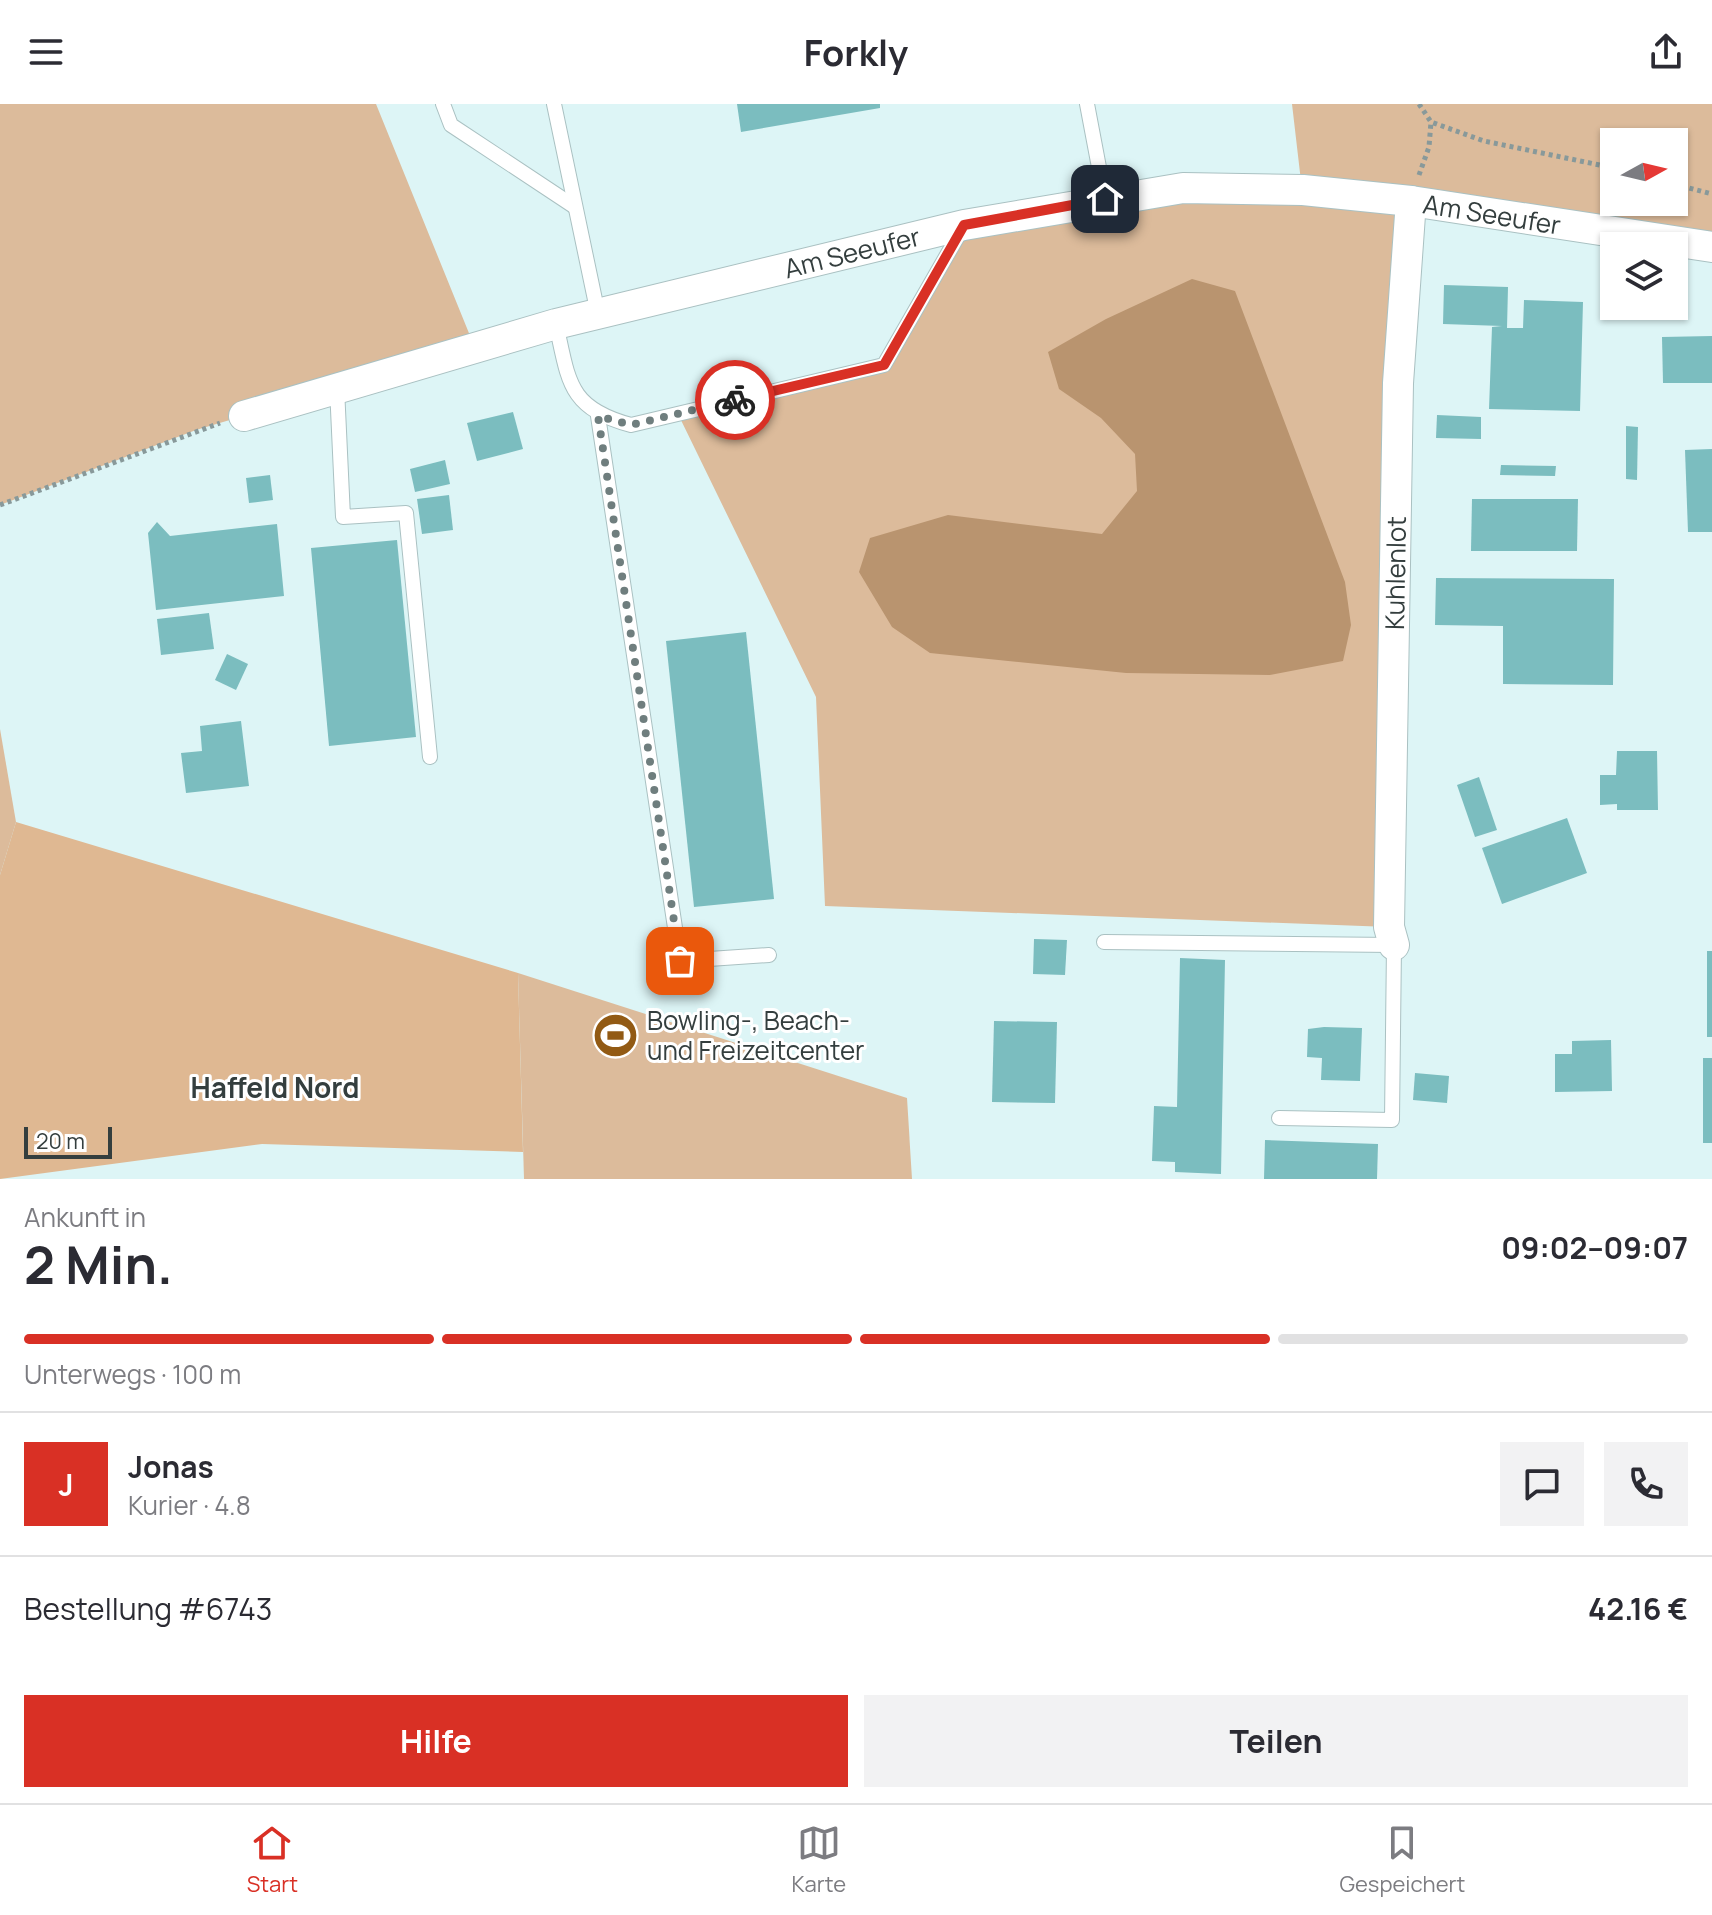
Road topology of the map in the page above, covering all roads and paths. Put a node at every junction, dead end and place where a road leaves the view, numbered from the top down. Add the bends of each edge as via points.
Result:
1 (443, 104) edge
2 (554, 104) edge
3 (1087, 104) edge
4 (1419, 104) edge
5 (1431, 122) junction
6 (1600, 165) edge
7 (1688, 188) edge
8 (1712, 194) edge
9 (1105, 199) junction
10 (1411, 201) junction
11 (575, 207) junction
12 (964, 225) junction
13 (1712, 247) edge
14 (598, 314) junction
15 (556, 324) junction
16 (337, 388) junction
17 (244, 416) joint
18 (598, 416) junction
19 (0, 505) edge
20 (430, 757) dead end
21 (1104, 942) dead end
22 (1394, 945) junction
23 (769, 955) dead end
24 (1279, 1118) dead end

1 - 11 lane via 451,125
2 - 11 lane
3 - 9 lane
4 - 5 path
5 - 6 path via 1484,141
5 - 10 path via 1429,147
7 - 8 path
9 - 10 street, Am Seeufer via 1183,188 1303,190
9 - 12 street, Am Seeufer
10 - 13 street, Am Seeufer
10 - 22 street, Kuhlenlot via 1398,399 1389,927
11 - 14 lane
12 - 14 street, Am Seeufer
12 - 18 lane via 884,365 631,425
14 - 15 street, Am Seeufer
15 - 16 street, Am Seeufer
15 - 18 lane via 569,384
16 - 17 street, Am Seeufer
16 - 20 lane via 343,517 406,513
17 - 19 path
18 - 23 lane via 680,961
21 - 22 lane
22 - 24 lane via 1392,1120

